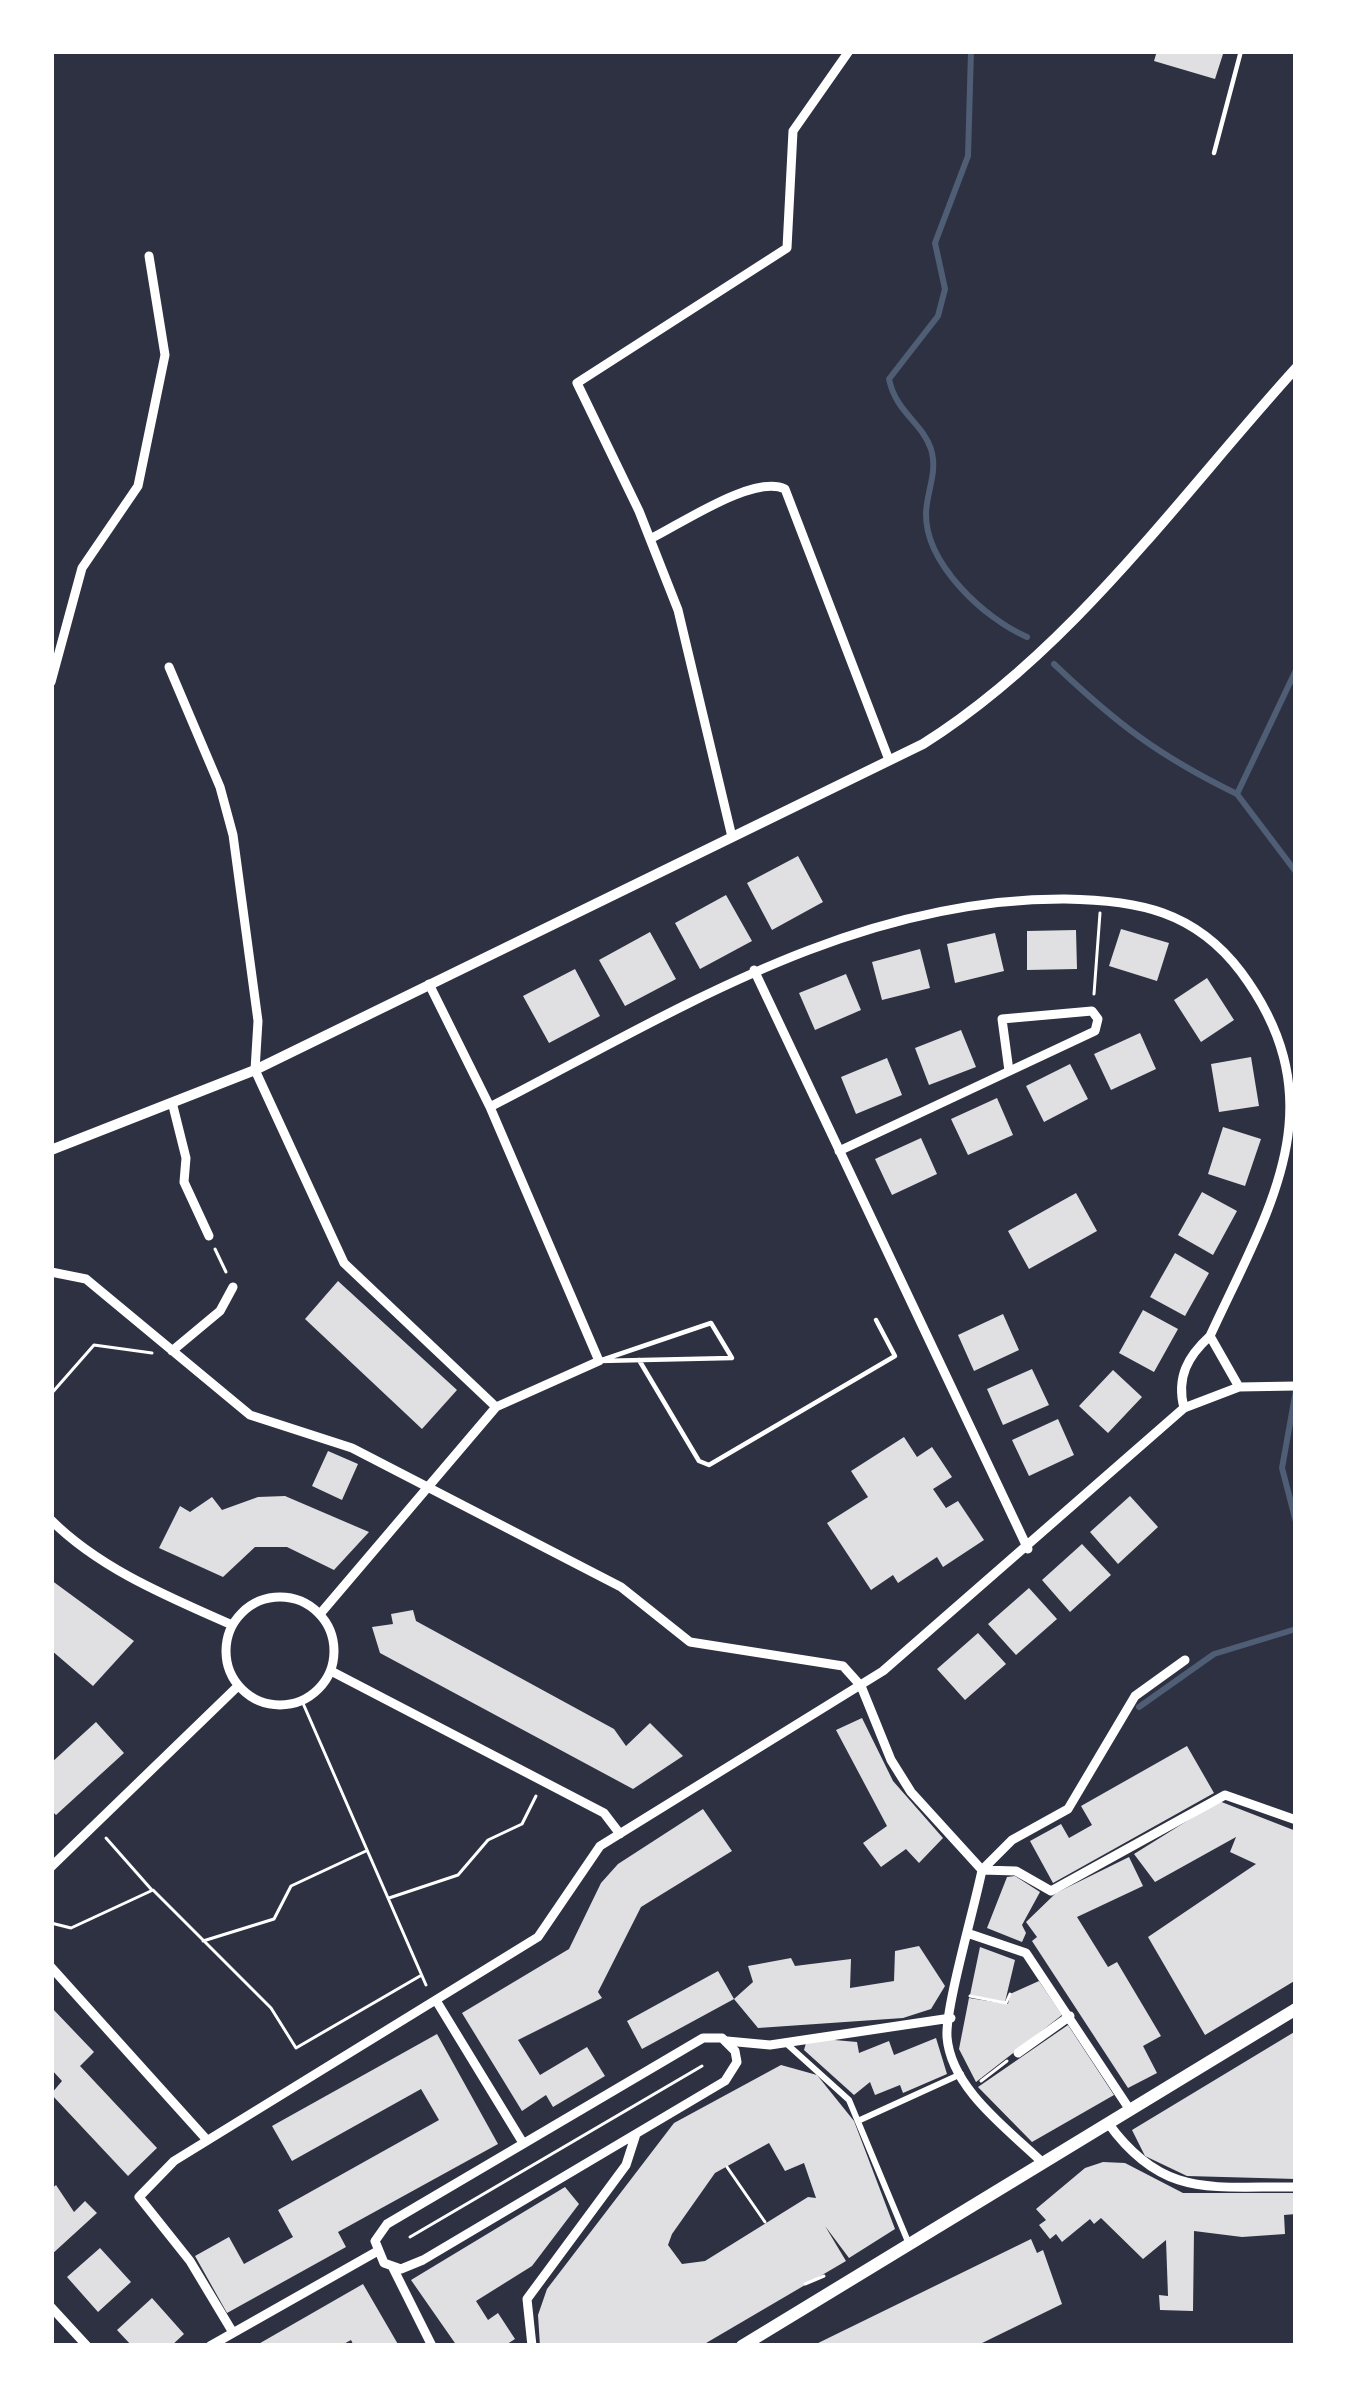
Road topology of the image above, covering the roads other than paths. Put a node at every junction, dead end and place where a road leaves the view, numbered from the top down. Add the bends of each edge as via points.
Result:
1 (849, 51) edge
2 (1241, 51) edge
3 (1214, 153) dead end
4 (149, 256) dead end
5 (1296, 368) edge
6 (650, 539) junction
7 (169, 668) dead end
8 (51, 682) edge
9 (889, 760) junction
10 (732, 837) junction
11 (754, 970) junction
12 (429, 984) junction
13 (255, 1070) junction
14 (1010, 1071) junction
15 (173, 1106) junction
16 (490, 1107) junction
17 (51, 1150) edge
18 (839, 1150) junction
19 (209, 1236) road end
20 (51, 1272) edge
21 (233, 1287) road end
22 (876, 1320) dead end
23 (1210, 1336) junction
24 (168, 1347) junction
25 (639, 1360) junction
26 (599, 1361) junction
27 (1296, 1386) edge
28 (1239, 1387) junction
29 (496, 1407) junction
30 (1184, 1408) junction
31 (424, 1486) junction
32 (51, 1520) edge
33 (1028, 1550) junction
34 (320, 1614) junction
35 (232, 1625) junction
36 (1185, 1660) dead end
37 (331, 1671) junction
38 (238, 1686) junction
39 (861, 1686) junction
40 (1296, 1803) edge
41 (1293, 1819) edge
42 (620, 1834) junction
43 (51, 1867) edge
44 (982, 1870) junction
45 (970, 1934) junction
46 (51, 1967) edge
47 (437, 2002) junction
48 (1296, 2009) edge
49 (1070, 2016) junction
50 (951, 2018) junction
51 (727, 2041) junction
52 (785, 2043) junction
53 (1018, 2053) road end
54 (961, 2074) junction
55 (1130, 2110) junction
56 (860, 2120) junction
57 (1108, 2123) junction
58 (636, 2133) junction
59 (207, 2140) junction
60 (523, 2143) junction
61 (1042, 2163) junction
62 (1296, 2187) edge
63 (909, 2244) junction
64 (376, 2252) junction
65 (393, 2268) junction
66 (51, 2307) edge
67 (232, 2330) junction
68 (87, 2346) edge
69 (210, 2346) edge
70 (432, 2346) edge
71 (532, 2346) edge
72 (742, 2346) edge

1 - 6 street via 793,130 787,248 577,383
2 - 3 lane
4 - 8 street via 165,355 138,486 82,568
5 - 9 street via 988,703
6 - 9 street via 748,489 785,489
6 - 10 street via 678,610
7 - 13 street via 233,835 258,1021
9 - 10 street
10 - 12 street
11 - 16 street
11 - 18 street
11 - 23 street via 887,920 1018,899 1101,900 1185,918 1211,938 1259,996 1283,1054 1292,1118 1283,1180
12 - 13 street
12 - 16 street
13 - 15 street
13 - 29 street via 344,1263
14 - 14 street via 1002,1019 1093,1011 1095,1030
14 - 18 street
15 - 17 street
15 - 19 street via 184,1182
16 - 26 street
18 - 33 street
20 - 24 street via 86,1280
21 - 24 street via 220,1311
22 - 25 lane via 895,1356 709,1465 699,1461
23 - 28 street
23 - 30 street via 1192,1352 1178,1387
24 - 31 street via 250,1415 352,1448
25 - 26 lane
25 - 26 lane via 733,1358 711,1323
26 - 29 street
27 - 28 street
28 - 30 street
29 - 31 street
30 - 33 street
31 - 34 street
31 - 39 street via 621,1587 691,1642 843,1666
32 - 35 street via 74,1544
33 - 39 street
34 - 35 street via 273,1597
34 - 37 street via 334,1640
35 - 38 street via 226,1657
36 - 44 street via 1136,1696 1068,1809 1012,1840
37 - 38 street via 302,1700 268,1704
37 - 42 street via 604,1813
38 - 43 street
39 - 42 street
39 - 44 street via 911,1792
40 - 41 street
41 - 44 street via 1225,1795 1051,1892 1016,1871
42 - 47 street via 600,1846 538,1937
44 - 45 street
45 - 49 street via 1026,1953
45 - 50 street
46 - 59 street
47 - 59 street
47 - 60 street
48 - 55 main road
49 - 53 street
49 - 55 street
50 - 52 street
50 - 54 street via 947,2037
51 - 52 street
51 - 58 street via 737,2062 716,2086
51 - 60 street via 703,2038
52 - 56 street via 849,2100
54 - 56 street
54 - 61 street
55 - 57 main road
56 - 63 street
57 - 61 main road
57 - 62 street via 1131,2155 1179,2185
58 - 65 street via 423,2260
58 - 71 street via 626,2165 527,2299
59 - 67 street via 139,2197
60 - 64 street via 387,2224
61 - 63 main road
63 - 72 main road
64 - 65 street
64 - 67 street
65 - 70 street
66 - 68 street
67 - 69 street

